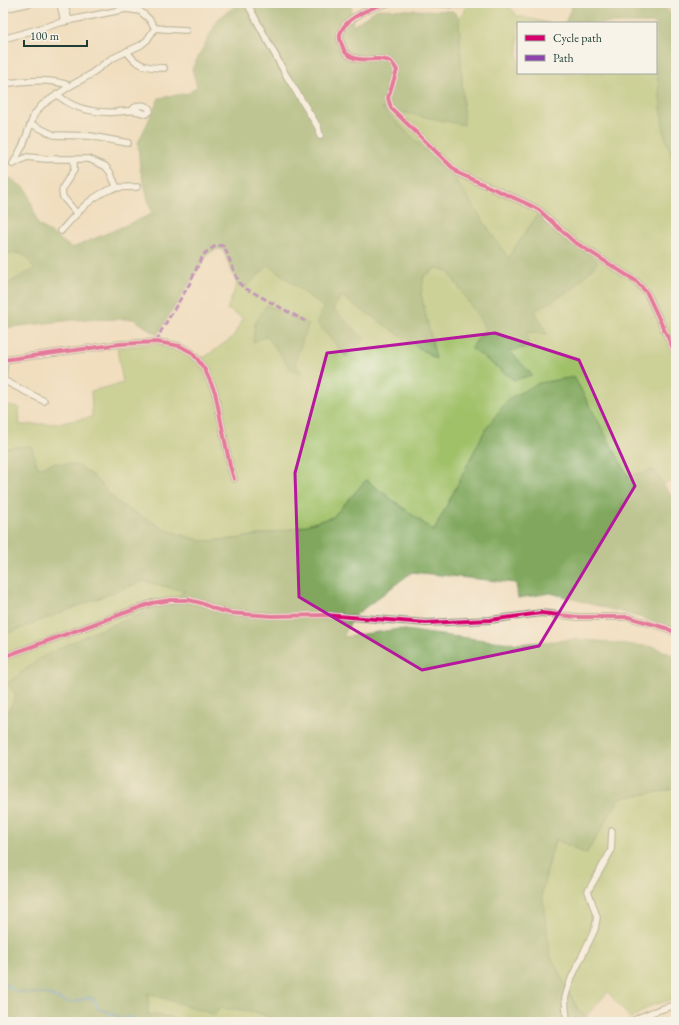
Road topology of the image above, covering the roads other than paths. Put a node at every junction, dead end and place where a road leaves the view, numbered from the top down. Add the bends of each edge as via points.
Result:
1 (31, 3) edge
2 (60, 3) edge
3 (64, 3) edge
4 (247, 3) edge
5 (389, 3) edge
6 (427, 3) edge
7 (466, 3) edge
8 (670, 3) edge
9 (3, 9) edge
10 (676, 10) edge
11 (66, 21) junction
12 (154, 28) junction
13 (186, 30) dead end
14 (3, 39) edge
15 (127, 51) junction
16 (164, 68) dead end
17 (3, 84) edge
18 (70, 86) junction
19 (57, 94) junction
20 (132, 110) dead end
21 (31, 124) junction
22 (320, 136) dead end
23 (128, 143) dead end
24 (74, 159) junction
25 (137, 187) dead end
26 (117, 188) junction
27 (77, 214) junction
28 (61, 231) dead end
29 (676, 356) edge
30 (4, 360) edge
31 (44, 401) dead end
32 (234, 478) dead end
33 (676, 633) edge
34 (3, 657) edge
35 (612, 831) dead end
36 (676, 1005) edge
37 (567, 1022) edge
38 (631, 1022) edge

1 - 9 street
2 - 11 street
3 - 11 street
4 - 22 street via 318,127
5 - 29 street via 378,5 352,18 343,27 340,42 346,53 357,60 384,60 391,63 397,70 388,98 391,108 458,173 530,204 573,241 636,281 647,293
6 - 7 street
8 - 10 street
11 - 12 street via 126,9 140,11
11 - 14 street
12 - 13 street
12 - 15 street via 147,40
15 - 16 street via 136,62 145,67
15 - 18 street
17 - 18 street via 52,81
18 - 19 street
19 - 20 street via 85,109 105,112
19 - 21 street via 38,110
21 - 23 street via 54,135 90,136
21 - 24 street via 13,164 27,157
24 - 26 street via 89,159 105,166
24 - 27 street via 74,170 62,192
25 - 26 street
26 - 27 street via 91,200
27 - 28 street
30 - 31 street via 3,380
30 - 32 street via 128,344 157,342 180,346 191,352 198,360 215,392
33 - 34 street via 628,617 578,617 541,613 490,620 426,623 325,615 272,616 230,613 189,600 171,600 152,603
35 - 37 street via 611,851 588,891 597,917 595,929 571,979 565,998
36 - 38 street via 659,1009

